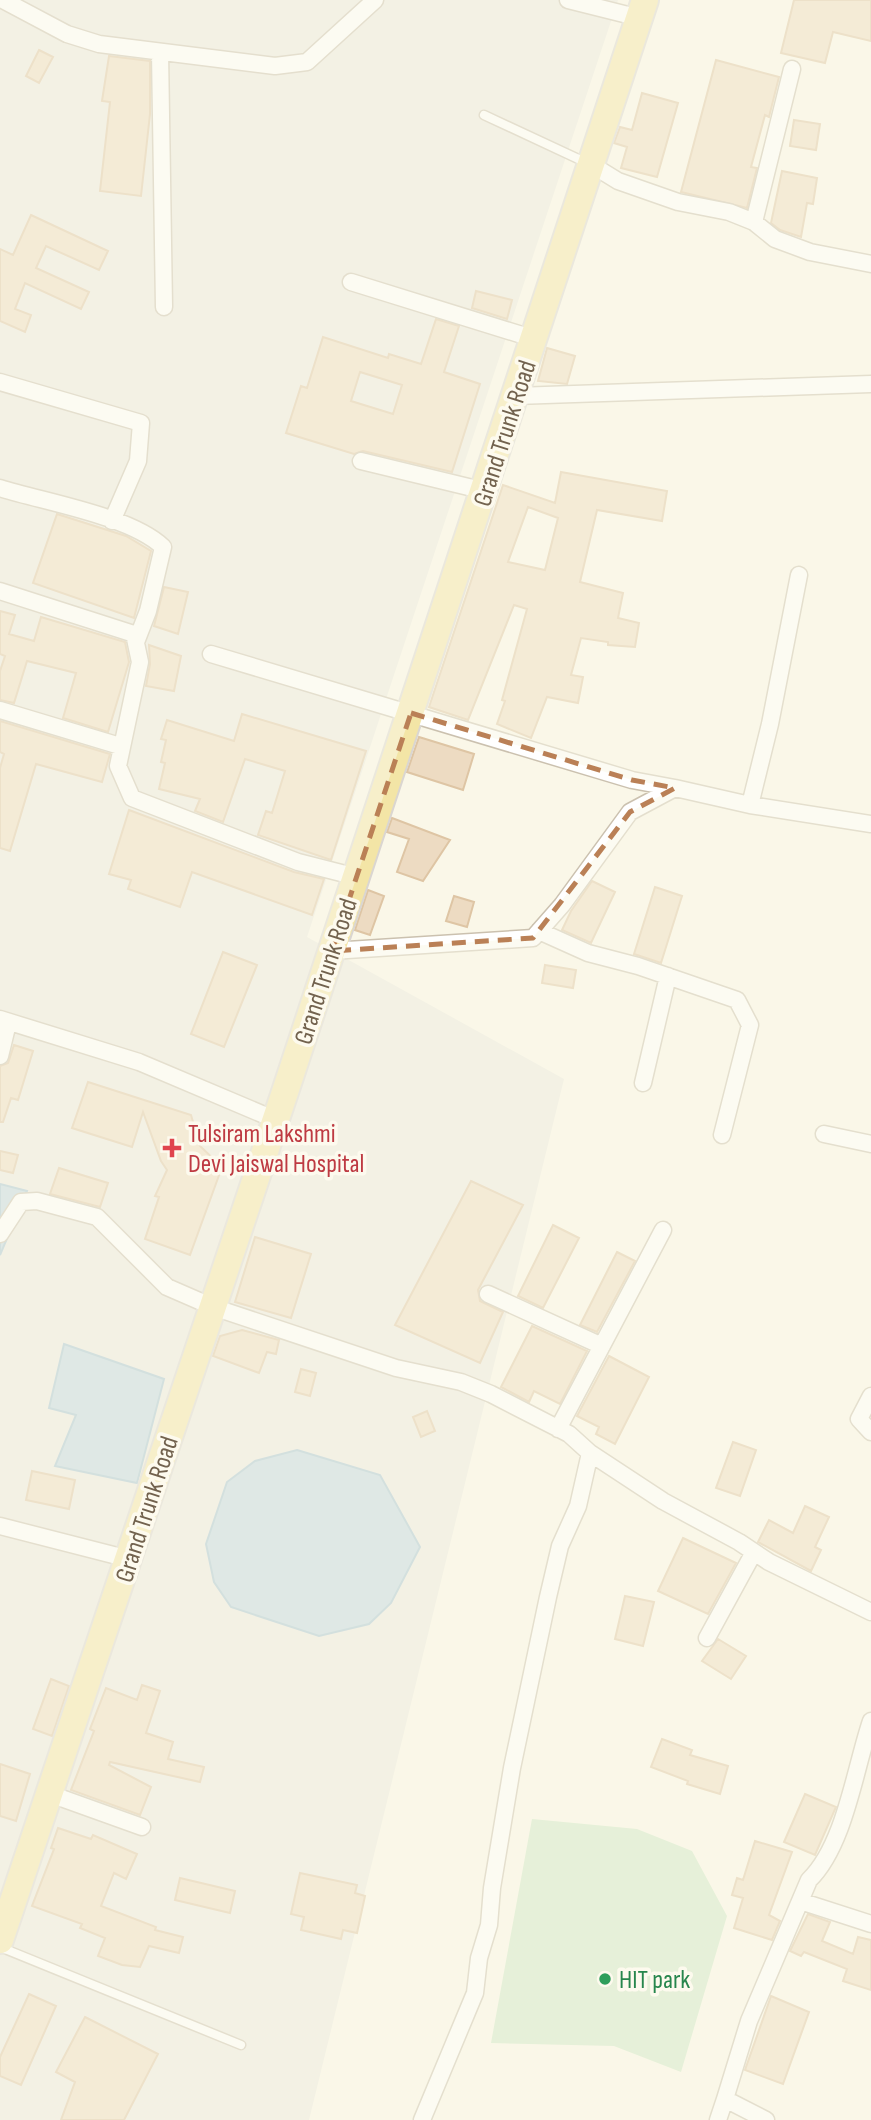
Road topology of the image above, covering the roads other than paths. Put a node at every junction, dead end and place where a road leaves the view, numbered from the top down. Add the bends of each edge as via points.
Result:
1 (3, 0) edge
2 (374, 0) edge
3 (568, 0) edge
4 (643, 9) edge
5 (160, 52) junction
6 (792, 69) dead end
7 (484, 116) dead end
8 (592, 165) junction
9 (754, 222) junction
10 (871, 264) edge
11 (351, 282) dead end
12 (164, 307) dead end
13 (535, 339) junction
14 (0, 382) edge
15 (871, 384) edge
16 (516, 396) junction
17 (361, 461) dead end
18 (0, 488) edge
19 (485, 491) junction
20 (111, 521) junction
21 (799, 575) dead end
22 (0, 591) edge
23 (136, 642) junction
24 (211, 654) dead end
25 (0, 710) edge
26 (411, 713) junction
27 (120, 746) junction
28 (675, 788) junction
29 (750, 805) junction
30 (871, 824) edge
31 (356, 877) junction
32 (540, 930) junction
33 (332, 951) junction
34 (668, 976) junction
35 (4, 1021) edge
36 (0, 1056) edge
37 (643, 1083) dead end
38 (276, 1120) junction
39 (824, 1134) dead end
40 (722, 1135) dead end
41 (871, 1144) edge
42 (663, 1230) dead end
43 (0, 1234) edge
44 (488, 1294) dead end
45 (214, 1307) junction
46 (602, 1346) junction
47 (871, 1396) edge
48 (558, 1429) junction
49 (871, 1432) edge
50 (590, 1453) junction
51 (0, 1525) edge
52 (754, 1552) junction
53 (129, 1559) junction
54 (871, 1612) edge
55 (707, 1638) dead end
56 (871, 1721) edge
57 (50, 1794) junction
58 (142, 1828) dead end
59 (800, 1901) junction
60 (871, 1924) edge
61 (0, 1940) edge
62 (0, 1947) edge
63 (241, 2045) dead end
64 (725, 2099) junction
65 (422, 2120) edge
66 (718, 2120) edge
67 (766, 2120) edge

1 - 5 street via 67,34 99,44
2 - 5 street via 307,62 275,66
3 - 4 street
4 - 8 main road, Grand Trunk Road
5 - 12 street
6 - 9 street
7 - 8 lane
8 - 9 street via 618,181
8 - 13 main road, Grand Trunk Road
9 - 10 street via 775,239 810,252
11 - 13 street
13 - 16 main road, Grand Trunk Road
14 - 20 street via 141,423 138,461
15 - 16 street
16 - 19 main road, Grand Trunk Road
17 - 19 street
18 - 20 street
19 - 26 main road, Grand Trunk Road
20 - 23 street via 152,537 163,547
21 - 29 street
22 - 23 street via 134,634
23 - 27 street via 140,662
24 - 26 street
25 - 27 street
26 - 28 street via 632,780
26 - 31 main road, Grand Trunk Road
27 - 31 street via 118,766 132,798 298,862
28 - 29 street
28 - 32 street via 630,812
29 - 30 street
31 - 33 main road, Grand Trunk Road
32 - 33 street via 533,937
32 - 34 street via 588,953
33 - 38 main road, Grand Trunk Road
34 - 37 street
34 - 40 street via 737,1000 750,1025
35 - 36 street
35 - 38 street via 139,1062
38 - 45 main road, Grand Trunk Road
39 - 41 street
42 - 46 street
43 - 45 street via 20,1202 37,1201 97,1217 167,1287
44 - 46 street
45 - 48 street via 396,1368 461,1382
45 - 53 main road, Grand Trunk Road
46 - 48 street
47 - 49 street via 859,1419
48 - 50 street
50 - 52 street
50 - 65 street via 548,1597 512,1768 475,1993
51 - 53 street
52 - 54 street
52 - 55 street
53 - 57 main road, Grand Trunk Road
56 - 59 street via 835,1836
57 - 58 street
57 - 61 main road, Grand Trunk Road
59 - 60 street
59 - 64 street via 749,2021
62 - 63 lane
64 - 66 street
64 - 67 street

